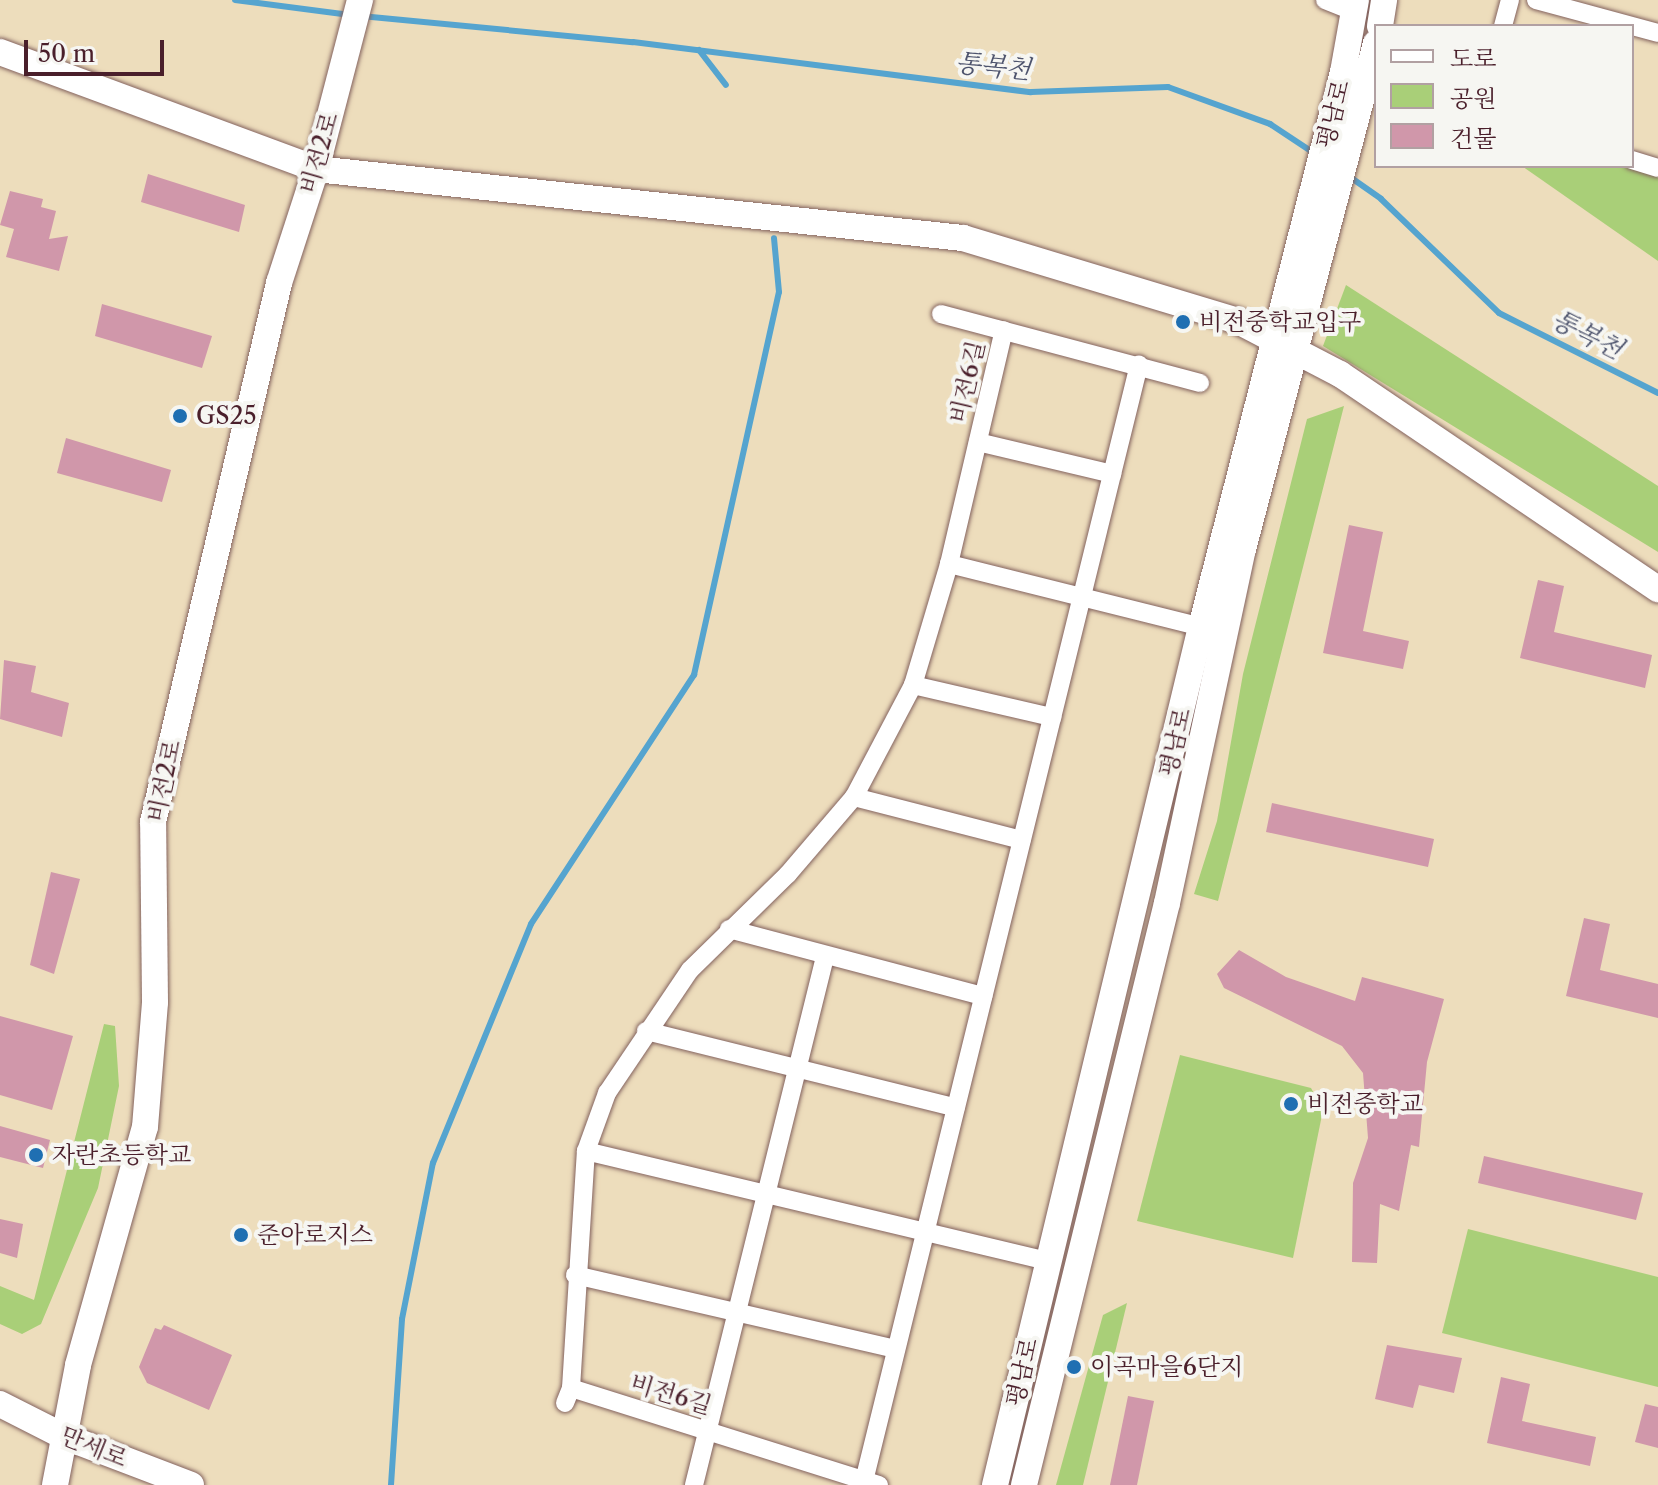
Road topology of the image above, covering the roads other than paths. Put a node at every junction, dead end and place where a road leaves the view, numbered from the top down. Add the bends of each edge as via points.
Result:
1 (360, 0) edge
2 (1325, 0) edge
3 (1384, 0) edge
4 (1510, 0) edge
5 (1536, 0) edge
6 (1355, 6) edge
7 (1380, 24) edge
8 (1504, 24) edge
9 (1625, 24) edge
10 (1634, 27) edge
11 (1658, 33) edge
12 (0, 52) edge
13 (1374, 52) edge
14 (1634, 161) edge
15 (1658, 168) edge
16 (316, 169) junction
17 (941, 314) dead end
18 (1004, 330) junction
19 (1286, 346) junction
20 (1139, 365) junction
21 (1200, 383) dead end
22 (978, 442) junction
23 (1112, 474) junction
24 (949, 564) junction
25 (1658, 589) edge
26 (1082, 594) junction
27 (1213, 630) junction
28 (913, 685) junction
29 (1052, 717) junction
30 (854, 797) junction
31 (1022, 840) junction
32 (729, 929) junction
33 (825, 957) junction
34 (983, 996) junction
35 (646, 1031) junction
36 (797, 1068) junction
37 (956, 1108) junction
38 (586, 1151) junction
39 (766, 1195) junction
40 (925, 1234) junction
41 (1048, 1261) junction
42 (575, 1275) junction
43 (737, 1312) junction
44 (896, 1349) junction
45 (0, 1404) edge
46 (708, 1431) junction
47 (63, 1436) junction
48 (869, 1483) edge
49 (55, 1485) edge
50 (191, 1485) edge
51 (694, 1485) edge
52 (995, 1485) edge
53 (1024, 1485) edge

1 - 16 street, 비전2로
2 - 6 street
3 - 7 street
4 - 8 street
5 - 9 street
6 - 19 street, 평남로 via 1302,235
10 - 11 street
12 - 16 street
13 - 19 street, 평남로 via 1309,305
14 - 15 street
16 - 19 street via 963,238 1238,321
16 - 47 street, 비전2로 via 279,283 153,822 155,1002 145,1127
17 - 18 street
18 - 20 street, 비전6길
18 - 22 street, 비전6길
19 - 25 street via 1340,374
19 - 27 street, 평남로
20 - 21 street
20 - 23 street, 비전6길
22 - 23 street
22 - 24 street, 비전6길
23 - 26 street, 비전6길
24 - 26 street
24 - 28 street, 비전6길
26 - 27 street
26 - 29 street, 비전6길
27 - 41 street, 평남로
27 - 53 street via 1167,903
28 - 29 street
28 - 30 street, 비전6길
29 - 31 street, 비전6길
30 - 31 street
30 - 32 street, 비전6길 via 788,874
31 - 34 street, 비전6길
32 - 33 street
32 - 35 street, 비전6길
33 - 34 street
33 - 36 street
34 - 37 street, 비전6길
35 - 36 street
35 - 38 street, 비전6길 via 607,1093
36 - 37 street
36 - 39 street
37 - 40 street, 비전6길
38 - 39 street
38 - 42 street, 비전6길
39 - 40 street
39 - 43 street
40 - 41 street
40 - 44 street, 비전6길
41 - 52 street, 평남로
42 - 43 street
42 - 46 street, 비전6길 via 568,1396
43 - 44 street
43 - 46 street
44 - 48 street, 비전6길
45 - 47 street, 만세로
46 - 48 street, 비전6길
46 - 51 street
47 - 49 street, 비전2로
47 - 50 street, 만세로

